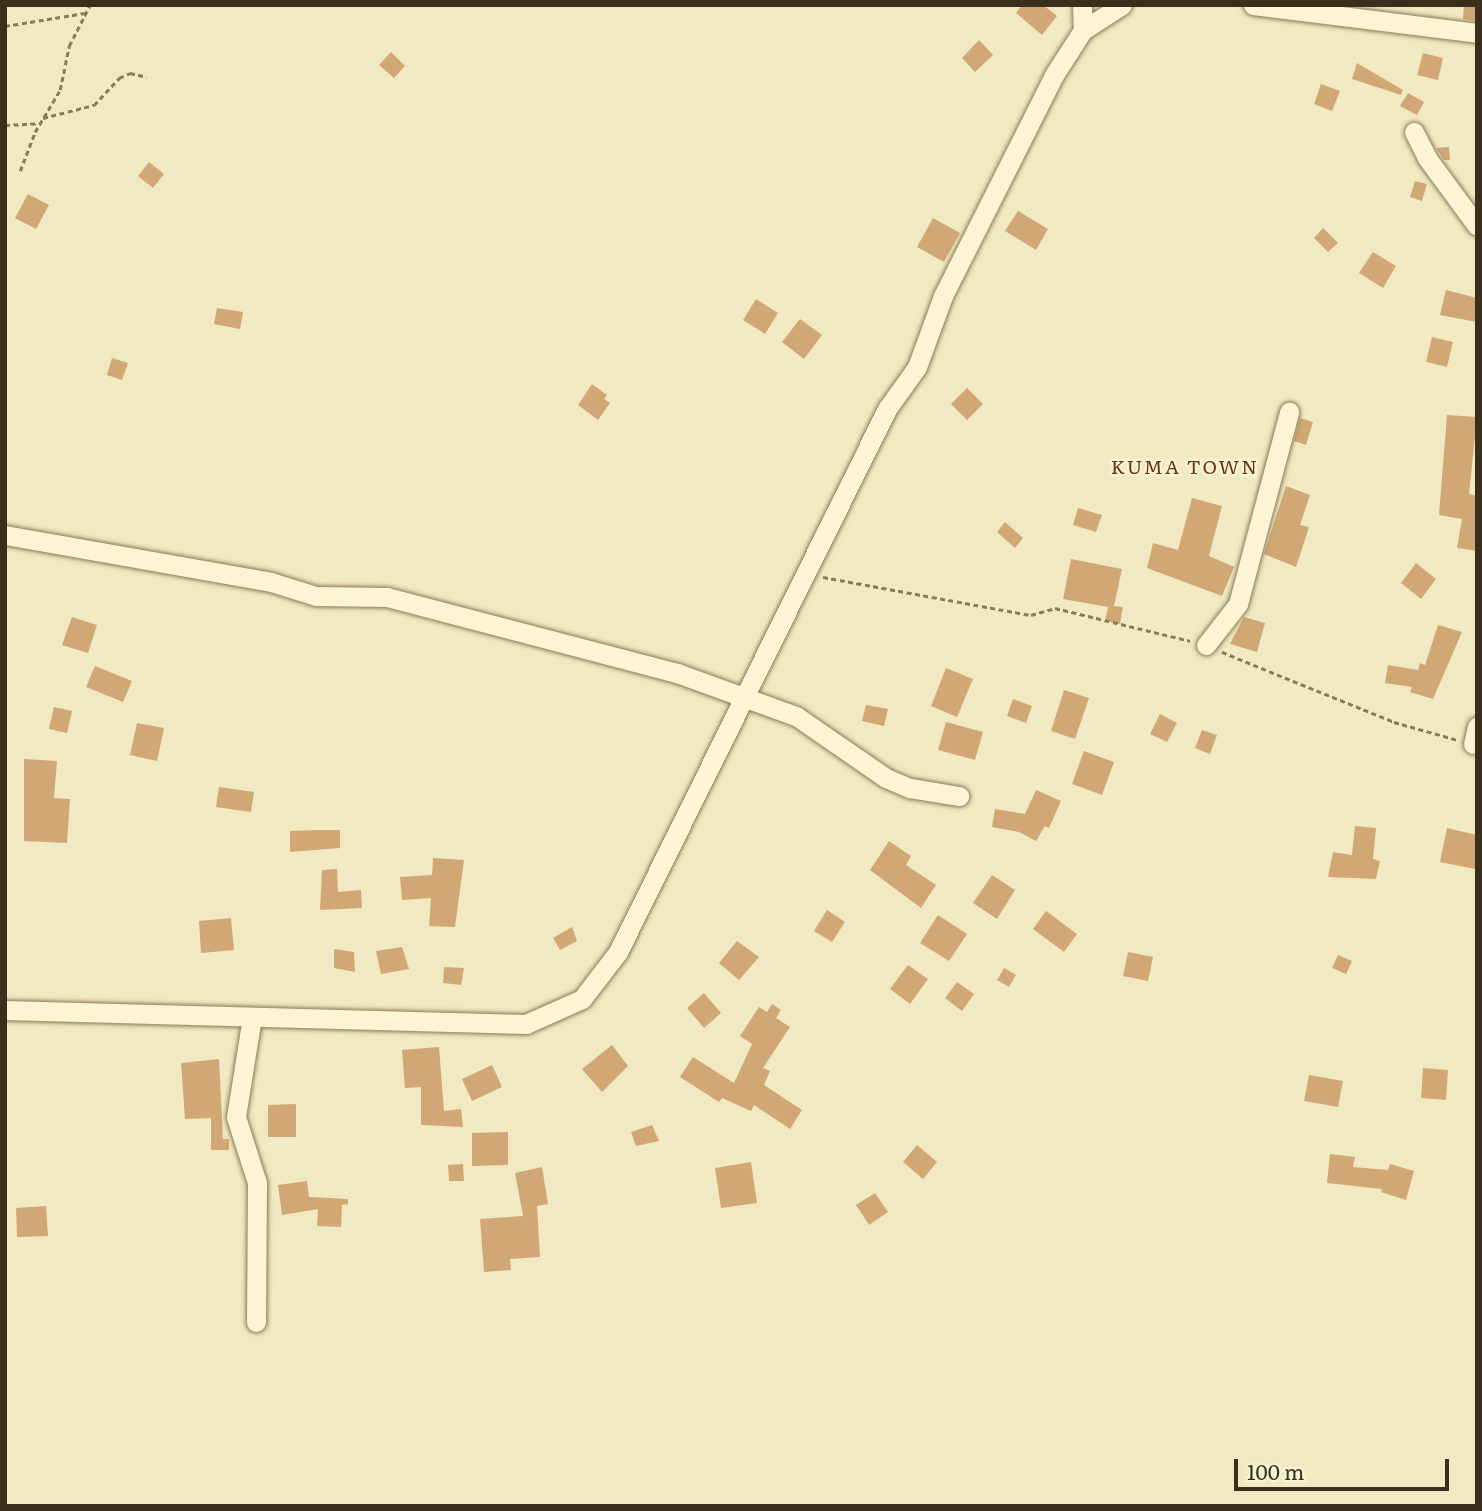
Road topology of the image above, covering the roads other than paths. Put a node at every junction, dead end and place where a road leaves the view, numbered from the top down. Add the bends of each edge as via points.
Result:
1 (1082, 5) edge
2 (1122, 5) edge
3 (1252, 5) edge
4 (1083, 30) junction
5 (1477, 33) edge
6 (1414, 132) dead end
7 (1477, 226) edge
8 (1289, 412) dead end
9 (5, 535) edge
10 (1206, 645) road end
11 (744, 698) junction
12 (959, 796) dead end
13 (5, 1010) edge
14 (252, 1017) junction
15 (256, 1322) dead end

1 - 4 street
2 - 4 street
3 - 5 street
4 - 11 street via 1054,75 943,296 917,367 887,409
6 - 7 street via 1427,158
8 - 10 street via 1238,604
9 - 11 street via 257,579 316,596 387,597 677,673
11 - 12 street via 796,716 886,778 910,788
11 - 14 street via 618,952 582,999 526,1024
13 - 14 street
14 - 15 street via 236,1116 257,1183

